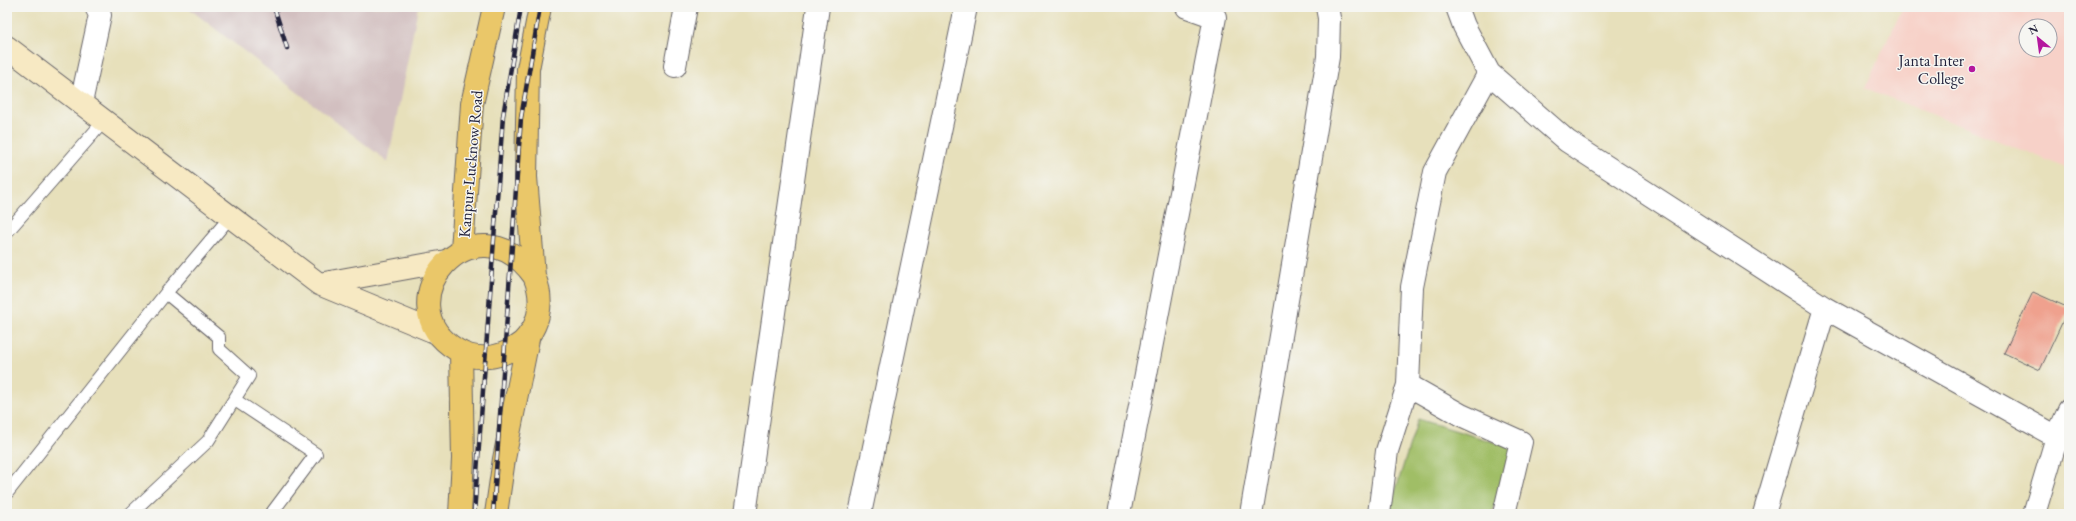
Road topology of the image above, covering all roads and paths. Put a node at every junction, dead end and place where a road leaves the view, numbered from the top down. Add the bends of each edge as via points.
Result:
1 (96, 7) edge
2 (494, 7) edge
3 (540, 7) edge
4 (686, 7) edge
5 (818, 7) edge
6 (966, 7) edge
7 (1187, 7) edge
8 (1327, 7) edge
9 (1457, 7) edge
10 (9, 52) edge
11 (675, 66) dead end
12 (1489, 73) junction
13 (81, 103) junction
14 (104, 121) junction
15 (231, 216) junction
16 (7, 232) edge
17 (454, 256) junction
18 (534, 276) junction
19 (319, 284) junction
20 (166, 293) junction
21 (1825, 308) junction
22 (438, 333) junction
23 (529, 334) junction
24 (461, 352) junction
25 (1408, 385) junction
26 (234, 400) junction
27 (2069, 410) edge
28 (2063, 439) edge
29 (7, 493) edge
30 (130, 514) edge
31 (271, 514) edge
32 (460, 514) edge
33 (496, 514) edge
34 (745, 514) edge
35 (860, 514) edge
36 (1119, 514) edge
37 (1251, 514) edge
38 (1379, 514) edge
39 (1504, 514) edge
40 (1764, 514) edge
41 (2034, 514) edge

1 - 13 street via 100,15
2 - 17 main road, Kanpur-Lucknow Road via 472,104
3 - 18 main road via 528,76 526,177
4 - 11 street
5 - 34 street
6 - 35 street
7 - 36 street via 1214,17
8 - 37 street via 1328,57
9 - 12 street
10 - 13 main road
12 - 21 street via 1567,141
12 - 25 street via 1435,172 1412,286
13 - 14 main road
14 - 15 main road
14 - 16 lane
15 - 19 main road
15 - 20 lane
17 - 18 main road via 479,246 511,252 524,262
17 - 19 main road
17 - 22 main road via 434,277 428,296 430,315
18 - 23 main road via 540,299 536,324
19 - 22 main road
20 - 26 lane via 219,337 219,349 249,376
20 - 29 lane
21 - 28 street
21 - 40 street
22 - 24 main road via 448,345
23 - 24 main road via 519,346 491,357 476,357
23 - 33 main road via 504,459
24 - 32 main road via 463,459
25 - 38 street via 1387,451
25 - 39 street via 1461,415 1521,442
26 - 30 lane via 208,441
26 - 31 lane via 316,454
27 - 28 street
28 - 41 street

